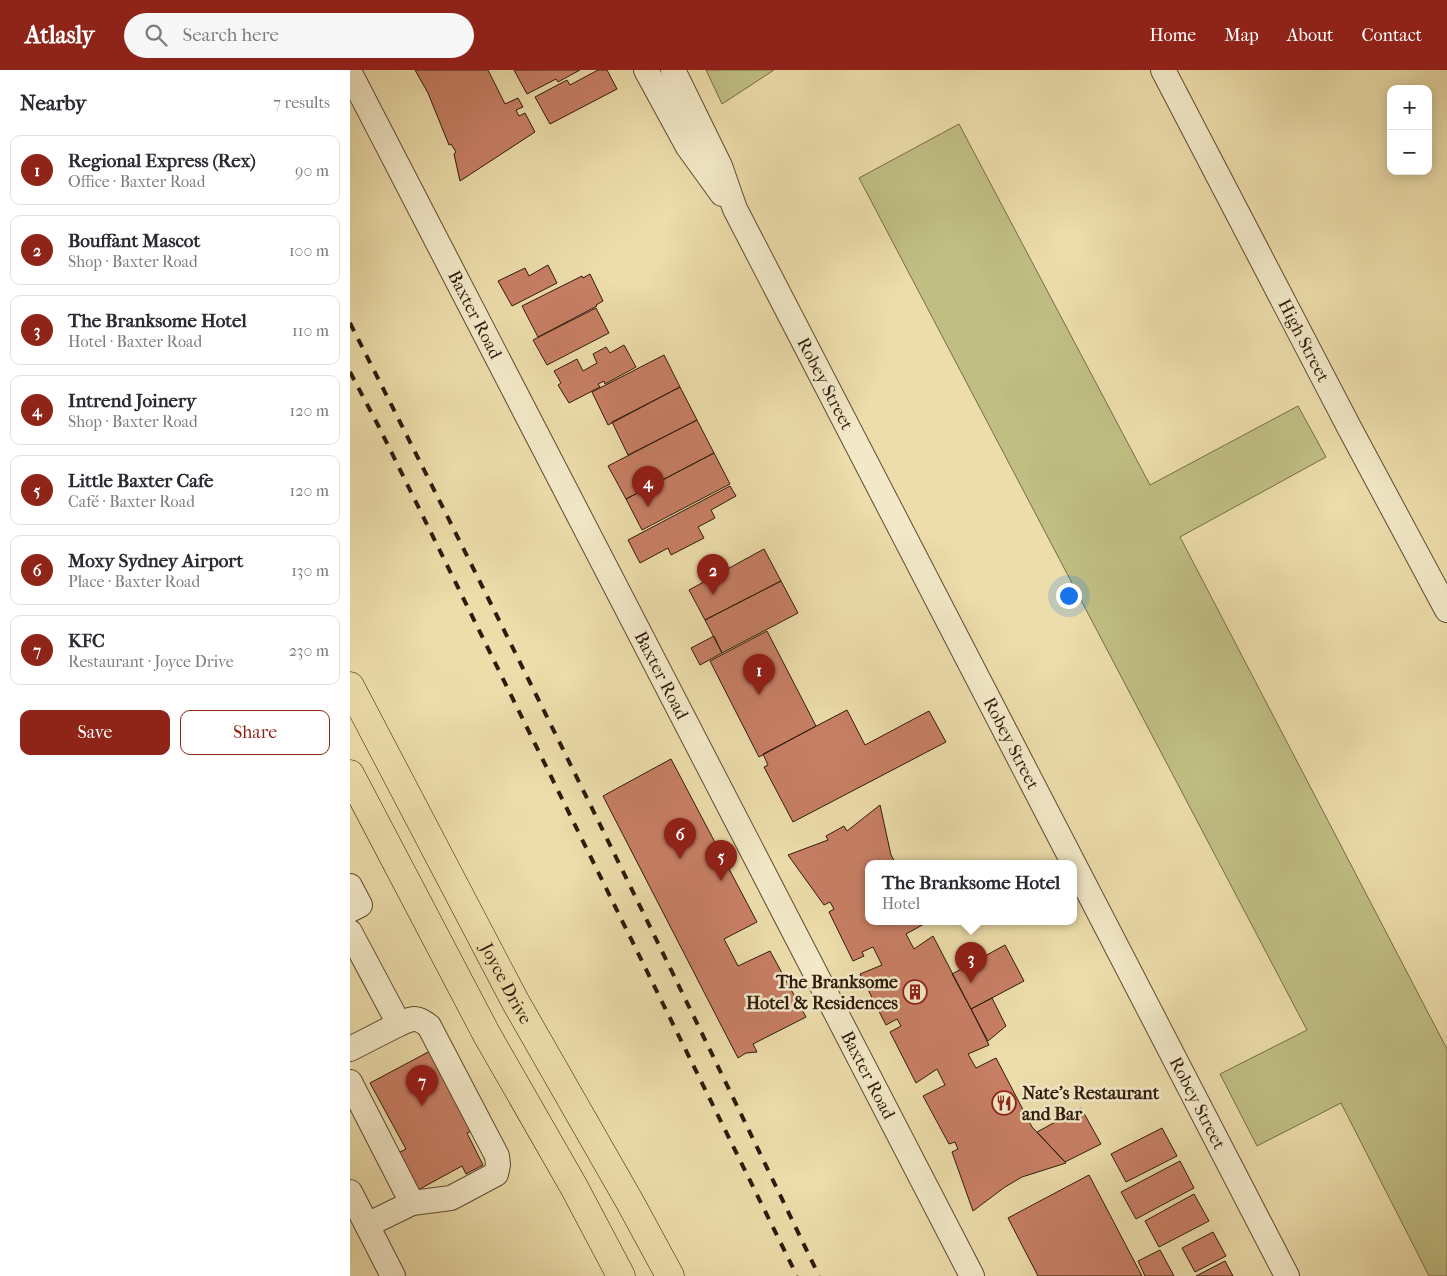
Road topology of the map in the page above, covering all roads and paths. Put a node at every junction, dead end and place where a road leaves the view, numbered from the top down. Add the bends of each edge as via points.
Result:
1 (646, 70) edge
2 (673, 70) edge
3 (1163, 70) edge
4 (350, 73) edge
5 (734, 209) junction
6 (1447, 610) edge
7 (350, 686) edge
8 (350, 774) edge
9 (1072, 860) edge
10 (1077, 870) edge
11 (350, 886) edge
12 (350, 910) edge
13 (350, 932) edge
14 (398, 1024) junction
15 (350, 1049) edge
16 (350, 1082) edge
17 (350, 1192) edge
18 (412, 1203) junction
19 (367, 1225) junction
20 (393, 1276) edge
21 (621, 1276) edge
22 (670, 1276) edge
23 (972, 1276) edge
24 (1288, 1276) edge

1 - 5 street, Robey Street via 688,147
2 - 5 street, Robey Street via 720,166
3 - 6 street, High Street
4 - 23 street, Baxter Road
5 - 9 street, Robey Street
7 - 22 main road, Joyce Drive via 515,1001
8 - 21 main road via 486,1035
10 - 24 street, Robey Street
11 - 12 street via 360,905
13 - 14 street
14 - 15 street
14 - 18 street via 413,1018 429,1026 498,1165 496,1174 451,1198
16 - 18 street
17 - 19 street
18 - 19 street
19 - 20 street

